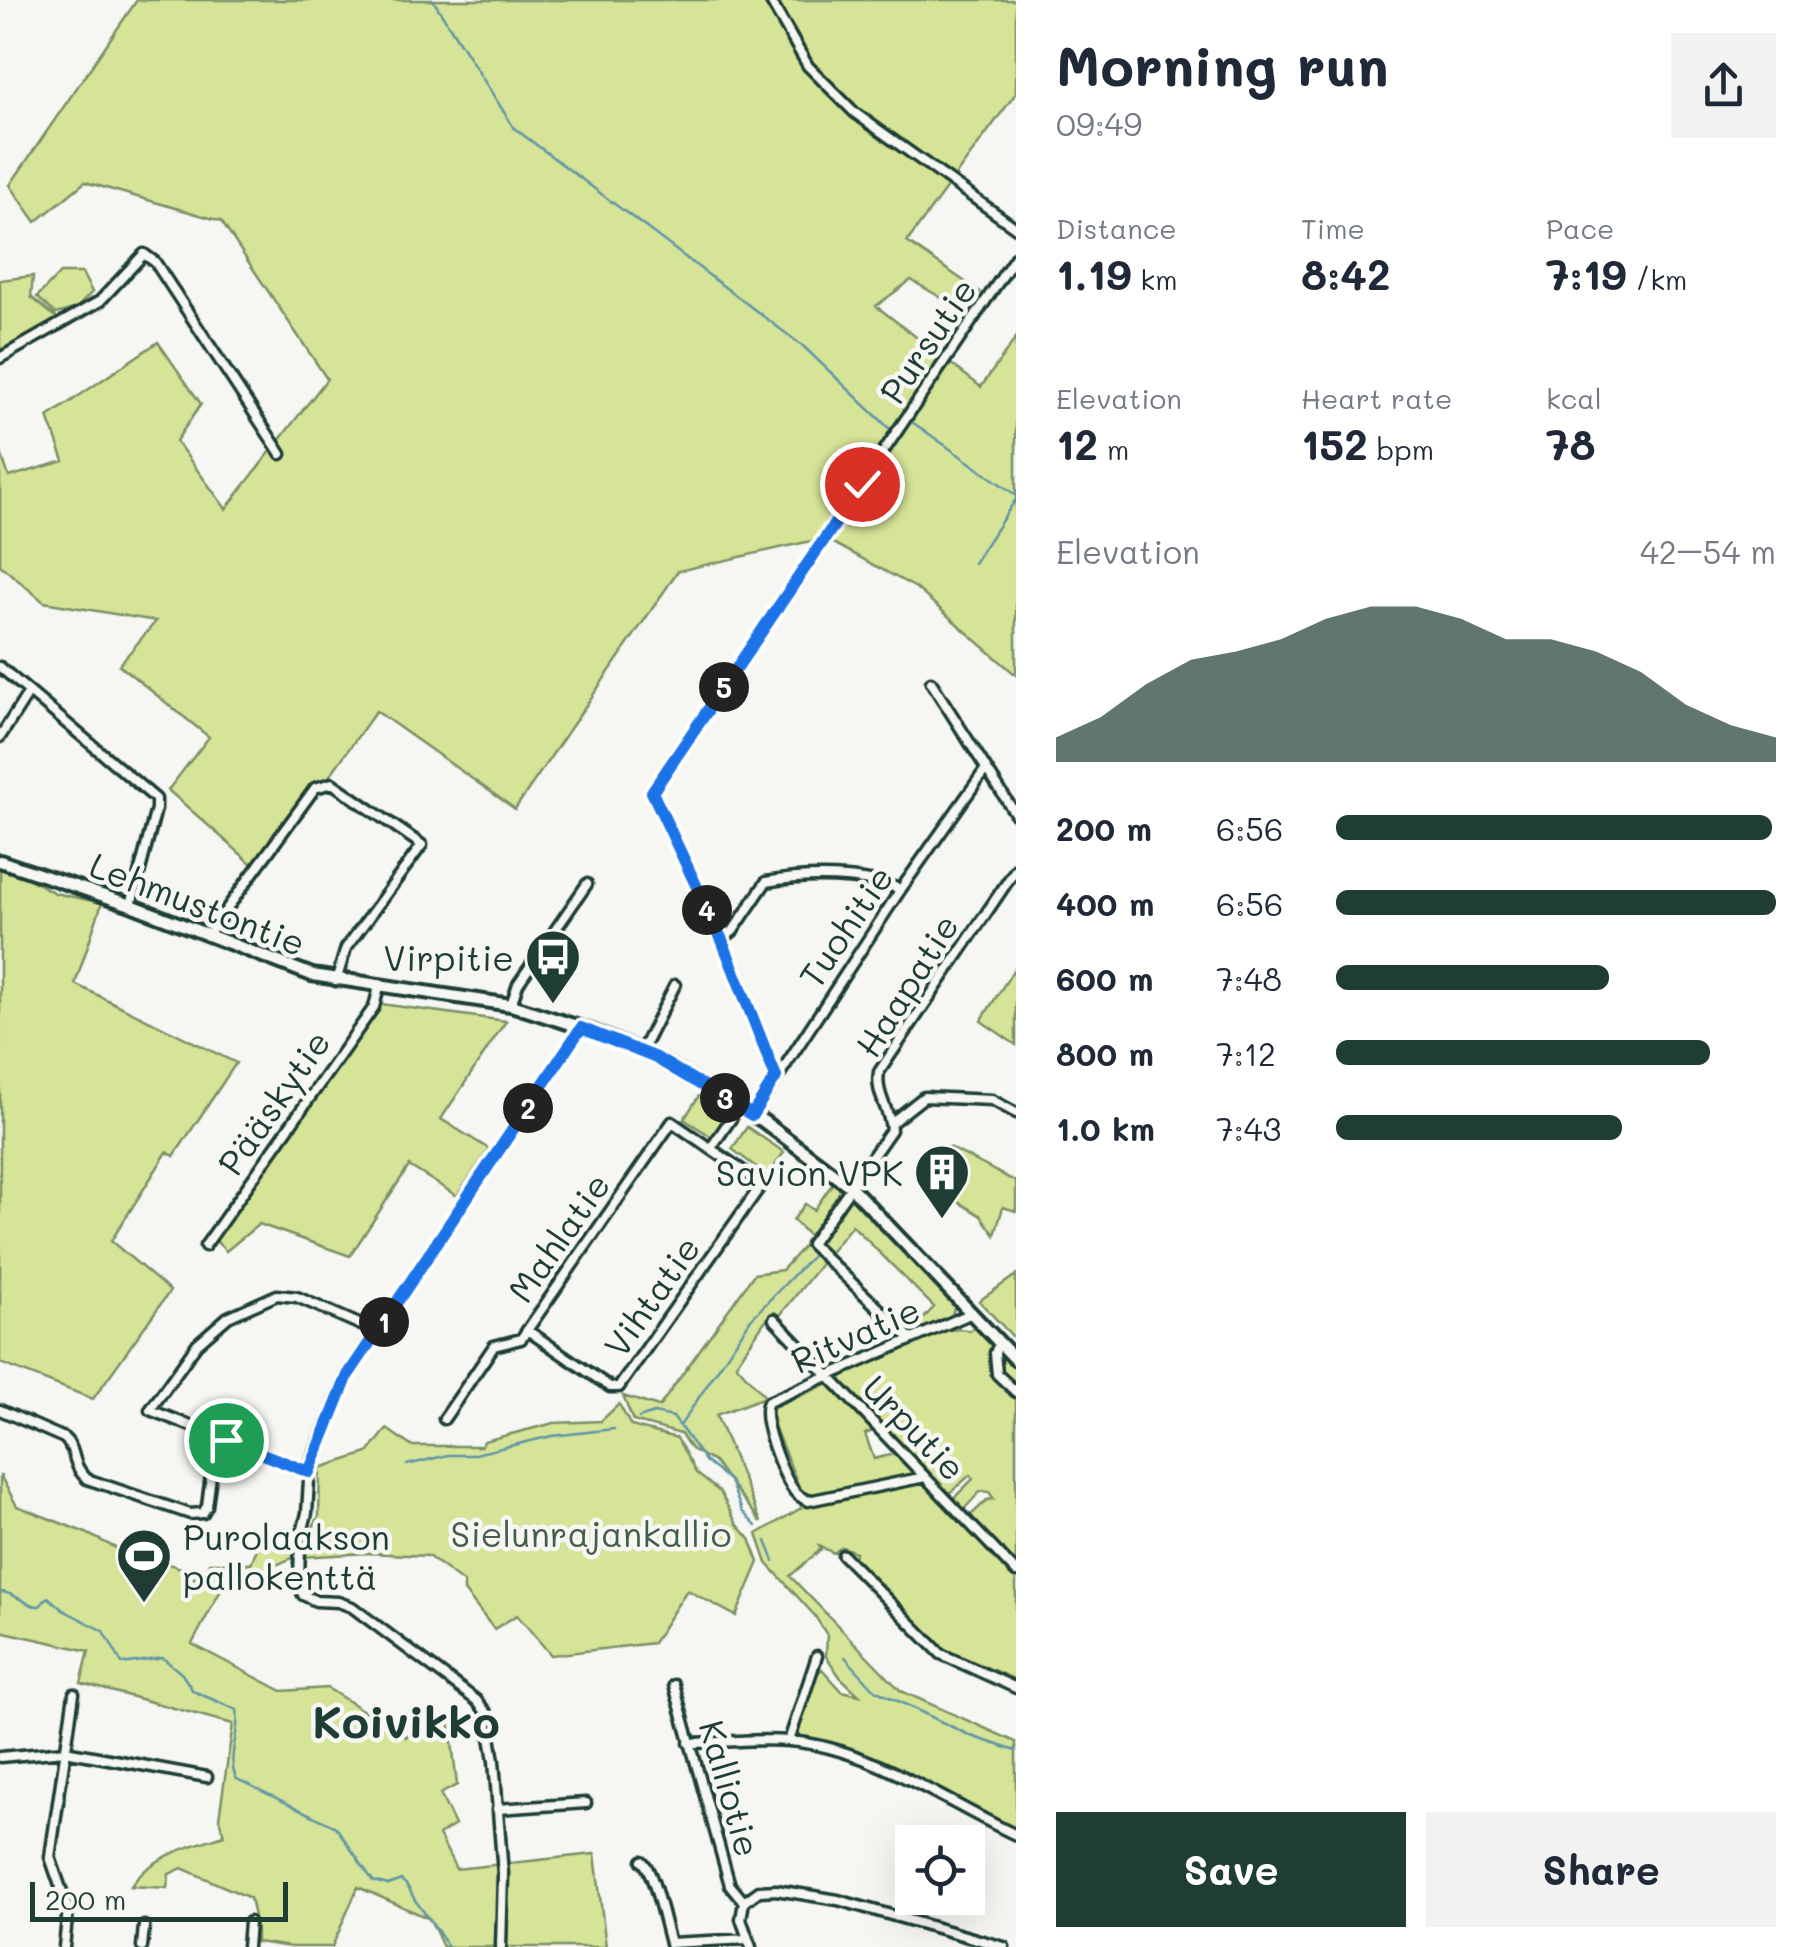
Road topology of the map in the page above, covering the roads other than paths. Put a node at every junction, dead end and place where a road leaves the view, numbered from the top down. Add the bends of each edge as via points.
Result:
1 (770, 0) edge
2 (1016, 228) edge
3 (1016, 256) edge
4 (0, 358) edge
5 (281, 454) dead end
6 (0, 667) edge
7 (931, 682) dead end
8 (28, 692) junction
9 (0, 736) edge
10 (986, 770) junction
11 (1016, 815) edge
12 (0, 861) edge
13 (1016, 868) edge
14 (587, 884) dead end
15 (901, 890) junction
16 (131, 905) junction
17 (207, 936) junction
18 (722, 940) junction
19 (336, 981) junction
20 (676, 985) dead end
21 (379, 987) junction
22 (511, 1006) junction
23 (581, 1028) junction
24 (641, 1052) junction
25 (776, 1077) junction
26 (739, 1107) junction
27 (1016, 1113) edge
28 (752, 1115) junction
29 (891, 1123) junction
30 (711, 1148) junction
31 (722, 1156) joint
32 (851, 1187) junction
33 (206, 1246) dead end
34 (972, 1313) junction
35 (774, 1319) dead end
36 (527, 1330) junction
37 (377, 1332) junction
38 (911, 1340) junction
39 (1000, 1343) junction
40 (1016, 1360) edge
41 (830, 1376) junction
42 (1016, 1392) edge
43 (0, 1410) edge
44 (444, 1419) dead end
45 (216, 1437) junction
46 (309, 1472) junction
47 (925, 1476) junction
48 (843, 1555) dead end
49 (1016, 1572) edge
50 (816, 1656) dead end
51 (674, 1685) dead end
52 (1016, 1688) edge
53 (74, 1694) dead end
54 (790, 1741) junction
55 (689, 1743) junction
56 (64, 1750) junction
57 (0, 1758) edge
58 (207, 1777) dead end
59 (586, 1802) dead end
60 (497, 1810) junction
61 (1016, 1835) edge
62 (642, 1861) dead end
63 (744, 1902) junction
64 (249, 1922) dead end
65 (144, 1926) dead end
66 (750, 1943) edge
67 (64, 1947) edge
68 (142, 1947) edge
69 (246, 1947) edge
70 (501, 1947) edge
71 (1004, 1947) edge

1 - 2 street via 808,66 855,113
3 - 18 street, Pursutie via 652,792
4 - 5 street via 100,301 144,254 156,262
6 - 8 street
7 - 10 street
8 - 9 street
8 - 16 street via 156,799
10 - 11 street
10 - 15 street, Tuohitie
12 - 16 main road, Lehmustontie
13 - 29 street, Haapatie via 879,1072 878,1091
14 - 22 street via 518,984
15 - 18 street via 851,878 766,882
15 - 25 street, Tuohitie
16 - 17 main road, Lehmustontie
17 - 19 main road, Lehmustontie
17 - 19 street via 315,788 332,783 422,845 346,948
18 - 25 street, Pursutie
19 - 21 main road, Lehmustontie
20 - 24 street
21 - 22 main road, Lehmustontie
21 - 33 street, Pääskytie via 374,1007
22 - 23 main road, Lehmustontie
23 - 24 main road, Lehmustontie
23 - 37 street
24 - 26 main road, Lehmustontie
25 - 28 street, Tuohitie
26 - 28 main road, Lehmustontie
26 - 30 street
27 - 29 street via 992,1100 924,1098
28 - 32 main road, Lehmustontie
29 - 32 street
30 - 31 street, Mahlatie
30 - 36 street, Mahlatie via 674,1118
31 - 36 street, Vihtatie via 762,1184 622,1385 610,1387
32 - 34 main road, Lehmustontie
32 - 38 street via 811,1244
34 - 38 street, Ritvatie
34 - 39 main road, Lehmustontie
35 - 41 street, Urputie
36 - 44 street, Mahlatie via 521,1339 494,1346
37 - 45 street via 297,1297 276,1295 228,1318 197,1344 150,1410
37 - 46 street via 348,1375
38 - 41 street, Ritvatie
39 - 40 main road, Lehmustontie
39 - 42 street via 997,1374
41 - 47 street, Urputie
41 - 47 street, Ritvatie via 763,1410 796,1494 808,1502
43 - 45 street via 72,1444 77,1470 87,1479 190,1514 204,1514 207,1506
45 - 46 street
46 - 60 street via 298,1568 304,1595 352,1607 476,1700 486,1712
47 - 49 street, Urputie
48 - 52 street via 941,1654
50 - 54 street
51 - 55 street, Kalliotie
53 - 56 street
54 - 55 street
54 - 61 street via 886,1768
55 - 63 street, Kalliotie via 730,1885
56 - 57 street
56 - 58 street
56 - 67 street via 50,1857 68,1909
59 - 60 street
60 - 70 street
62 - 66 street via 653,1873 670,1943
63 - 66 street via 741,1919
63 - 71 street via 776,1890 838,1900
64 - 69 street
65 - 68 street

